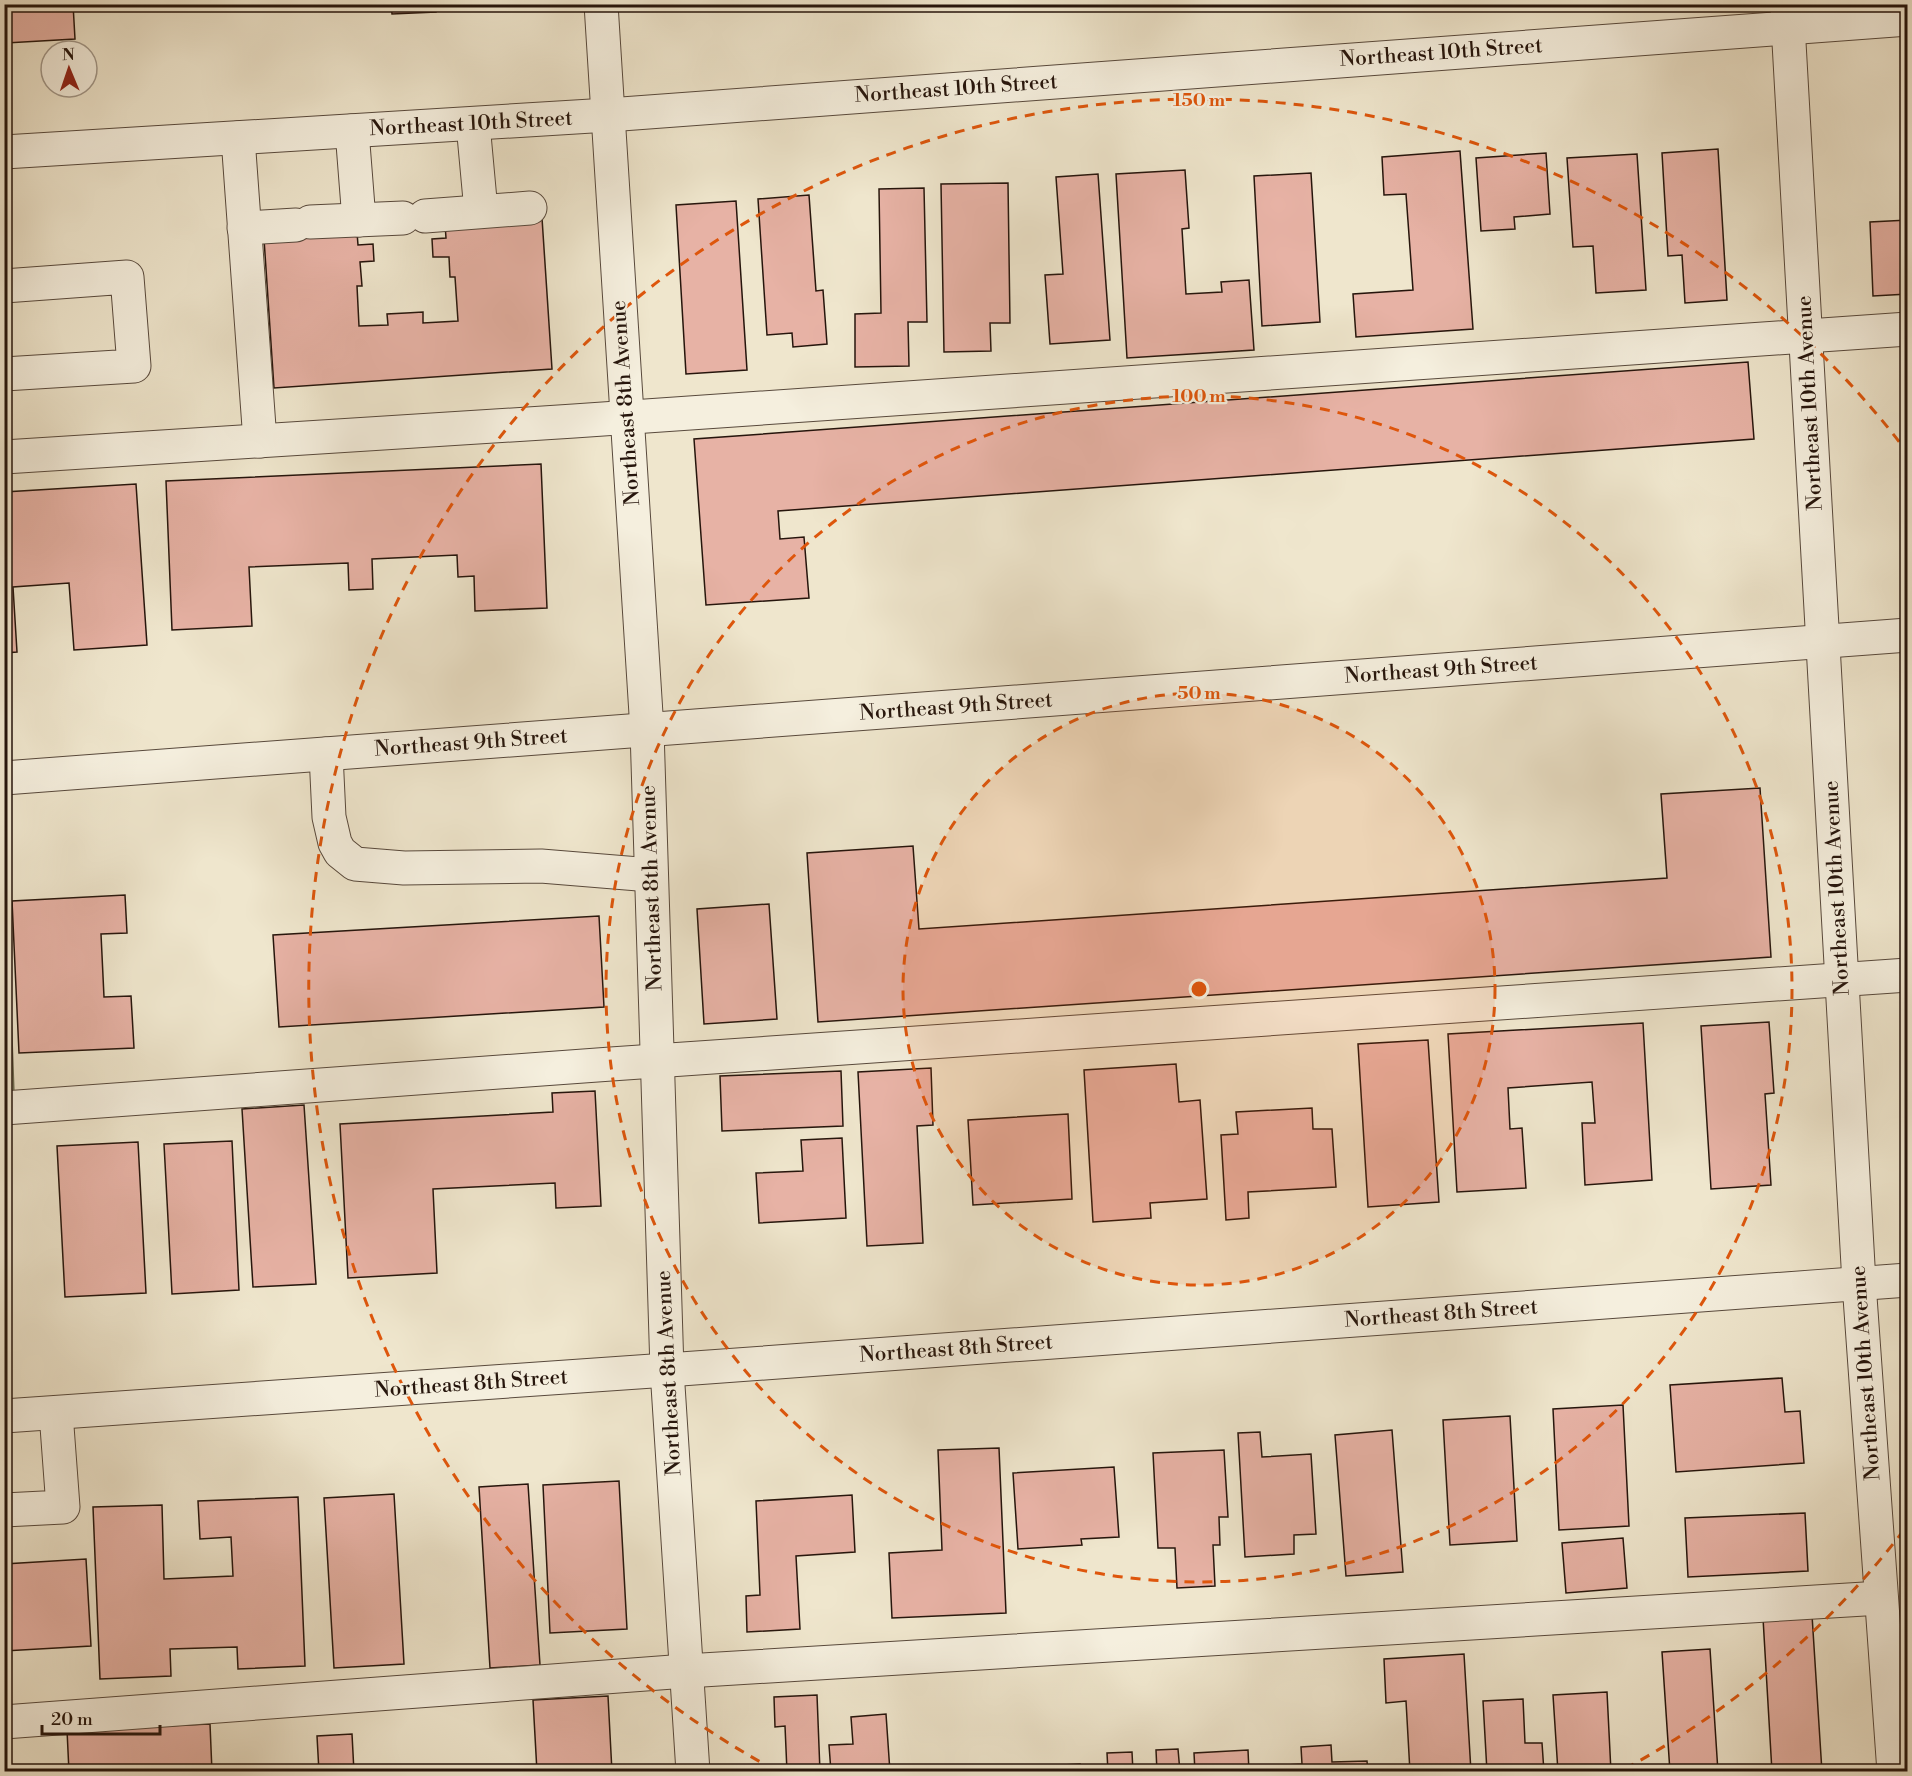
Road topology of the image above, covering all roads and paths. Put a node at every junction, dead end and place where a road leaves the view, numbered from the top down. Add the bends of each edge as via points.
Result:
1 (601, 4) edge
2 (1788, 16) edge
3 (1908, 18) edge
4 (608, 115) junction
5 (473, 124) junction
6 (352, 131) junction
7 (238, 138) junction
8 (4, 152) edge
9 (530, 208) dead end
10 (481, 211) junction
11 (359, 220) junction
12 (244, 228) junction
13 (4, 286) edge
14 (1908, 329) edge
15 (1806, 336) junction
16 (4, 374) edge
17 (627, 417) junction
18 (260, 441) junction
19 (4, 457) edge
20 (1908, 635) edge
21 (1824, 641) junction
22 (647, 730) junction
23 (326, 754) junction
24 (4, 778) edge
25 (651, 875) junction
26 (1908, 975) edge
27 (1842, 979) junction
28 (657, 1061) junction
29 (4, 1108) edge
30 (1908, 1280) edge
31 (1859, 1283) junction
32 (667, 1371) junction
33 (56, 1413) junction
34 (4, 1416) edge
35 (4, 1510) edge
36 (1881, 1598) junction
37 (686, 1671) junction
38 (4, 1722) edge
39 (693, 1772) edge
40 (1894, 1772) edge

1 - 4 street, Northeast 8th Avenue
2 - 3 street, Northeast 10th Street
2 - 4 street, Northeast 10th Street
2 - 15 street, Northeast 10th Avenue
4 - 5 street, Northeast 10th Street
4 - 17 street, Northeast 8th Avenue
5 - 6 street, Northeast 10th Street
5 - 10 street
6 - 7 street, Northeast 10th Street
6 - 11 street
7 - 8 street, Northeast 10th Street
7 - 12 street
9 - 10 street
10 - 11 street
11 - 12 street
12 - 18 street
13 - 16 street via 127,277 134,366
14 - 15 street
15 - 17 street
15 - 21 street, Northeast 10th Avenue
17 - 18 street
17 - 22 street, Northeast 8th Avenue
18 - 19 street
20 - 21 street, Northeast 9th Street
21 - 22 street, Northeast 9th Street
21 - 27 street, Northeast 10th Avenue
22 - 23 street, Northeast 9th Street
22 - 25 street, Northeast 8th Avenue
23 - 24 street, Northeast 9th Street
23 - 25 street via 334,843 355,864 404,868 541,866
25 - 28 street, Northeast 8th Avenue
26 - 27 street
27 - 28 street
27 - 31 street, Northeast 10th Avenue
28 - 29 street
28 - 32 street, Northeast 8th Avenue
30 - 31 street, Northeast 8th Street
31 - 32 street, Northeast 8th Street
31 - 36 street, Northeast 10th Avenue
32 - 33 street, Northeast 8th Street
32 - 37 street, Northeast 8th Avenue
33 - 34 street, Northeast 8th Street
33 - 35 street via 63,1507
36 - 37 street
36 - 40 street, Northeast 10th Avenue
37 - 38 street
37 - 39 street, Northeast 8th Avenue

